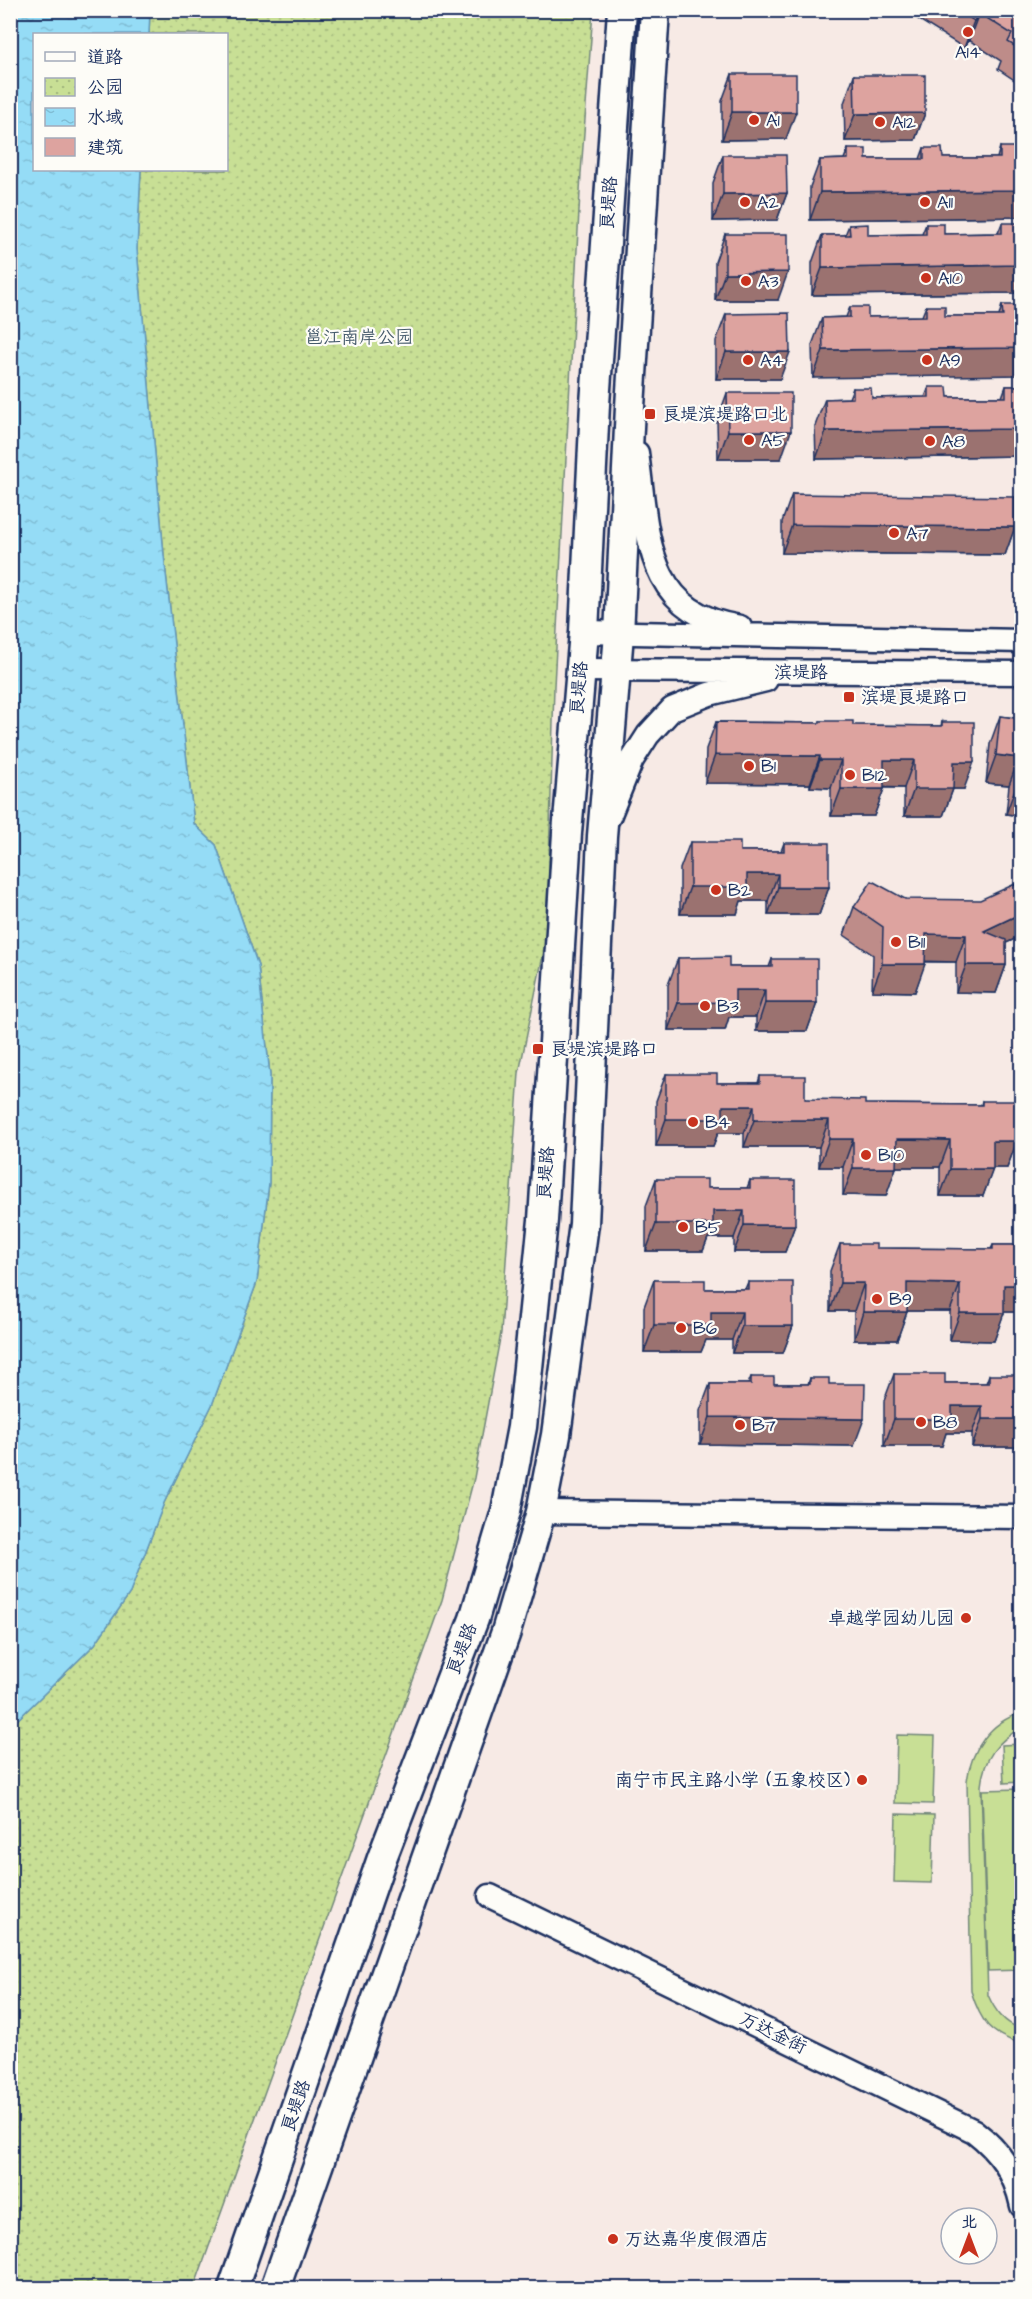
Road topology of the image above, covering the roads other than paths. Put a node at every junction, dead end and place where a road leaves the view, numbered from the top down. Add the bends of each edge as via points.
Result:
1 (622, 10) edge
2 (656, 10) edge
3 (595, 404) junction
4 (630, 406) junction
5 (584, 632) junction
6 (619, 634) junction
7 (813, 637) junction
8 (1022, 641) edge
9 (581, 670) junction
10 (615, 671) junction
11 (812, 672) junction
12 (1022, 672) edge
13 (567, 833) junction
14 (602, 836) junction
15 (541, 1512) junction
16 (1022, 1517) edge
17 (490, 1896) dead end
18 (1022, 2206) edge
19 (233, 2289) edge
20 (275, 2289) edge

1 - 3 main road, 良堤路
2 - 4 main road, 良堤路
3 - 4 main road
3 - 5 main road, 良堤路
4 - 6 main road, 良堤路
4 - 7 street via 651,554 669,590 699,615 728,625
5 - 6 street, 滨堤路
5 - 9 main road, 良堤路
6 - 7 street, 滨堤路
6 - 10 main road, 良堤路
7 - 8 street, 滨堤路
7 - 11 street via 771,642 764,655 773,669
9 - 10 street, 滨堤路
9 - 13 main road, 良堤路
10 - 11 street, 滨堤路
10 - 14 main road, 良堤路
11 - 12 street, 滨堤路
11 - 14 street via 710,694 672,709 632,760
13 - 14 main road
13 - 19 main road, 良堤路 via 543,1220 522,1427 506,1511 474,1619 378,1870
14 - 15 main road, 良堤路 via 584,1224 556,1435
15 - 16 street
15 - 20 main road, 良堤路 via 506,1632
17 - 18 street, 万达金街 via 974,2131 1007,2163

